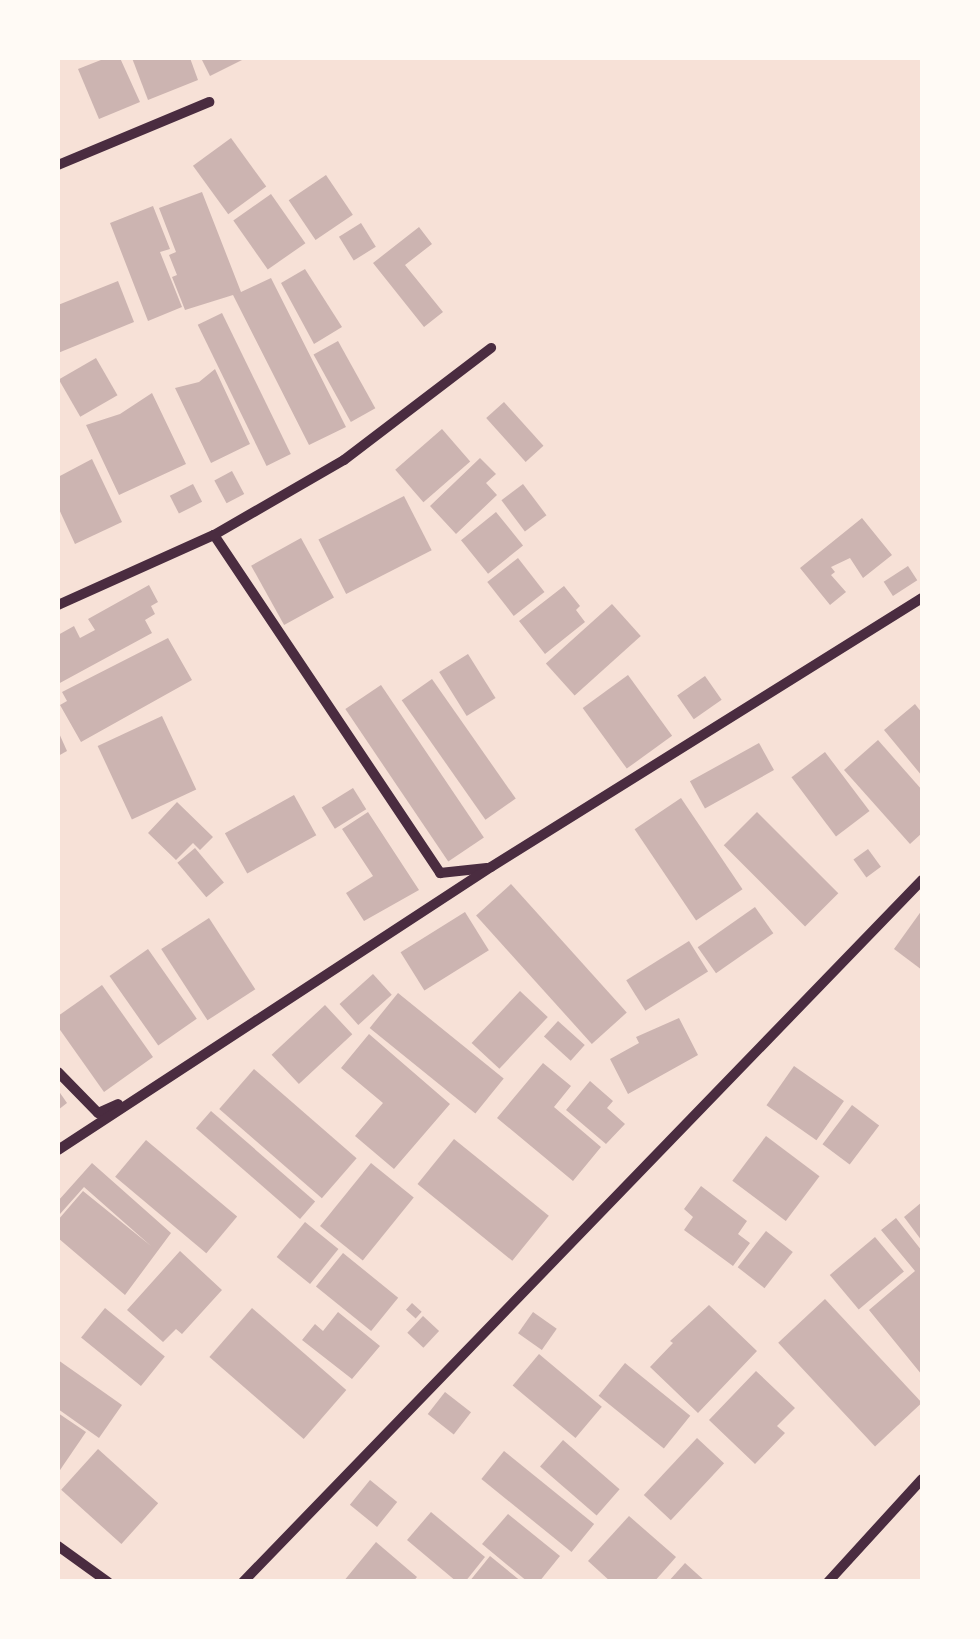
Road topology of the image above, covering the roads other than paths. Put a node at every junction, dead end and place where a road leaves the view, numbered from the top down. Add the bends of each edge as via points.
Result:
1 (209, 102) dead end
2 (58, 165) edge
3 (490, 348) dead end
4 (214, 534) junction
5 (922, 598) edge
6 (58, 605) edge
7 (492, 867) junction
8 (922, 880) edge
9 (58, 1072) edge
10 (144, 1093) junction
11 (58, 1150) edge
12 (922, 1479) edge
13 (58, 1546) edge
14 (108, 1582) edge
15 (243, 1582) edge
16 (828, 1582) edge

1 - 2 street
3 - 4 street via 344,460
4 - 6 street
4 - 7 street via 440,872
5 - 7 street
7 - 10 street
8 - 15 street
9 - 10 street via 98,1112
10 - 11 street
12 - 16 street
13 - 14 street

